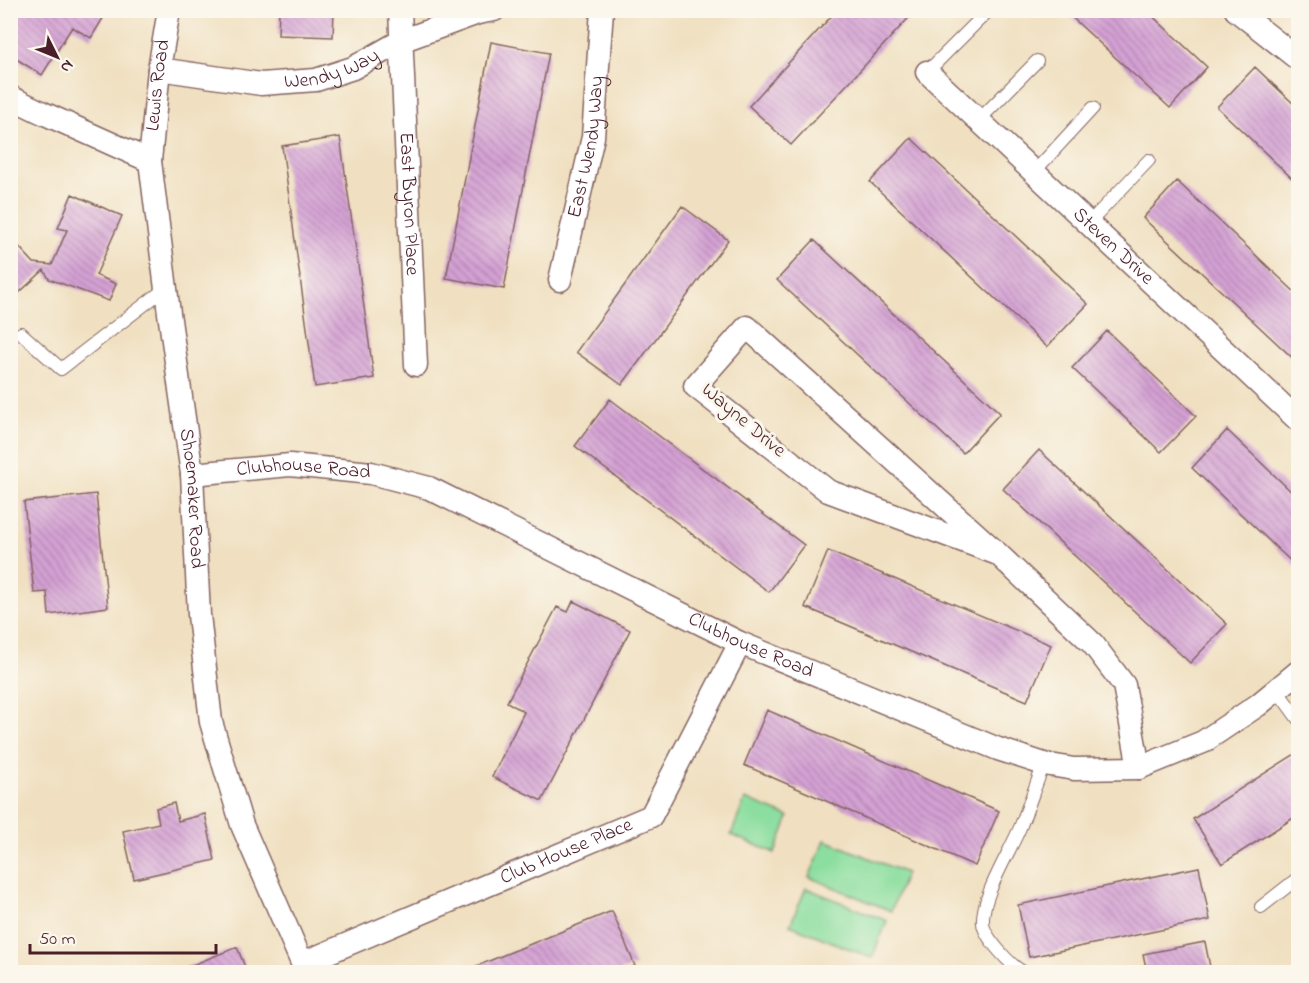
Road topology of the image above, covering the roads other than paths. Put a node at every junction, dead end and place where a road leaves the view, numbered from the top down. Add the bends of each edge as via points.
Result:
1 (169, 10) edge
2 (400, 10) edge
3 (494, 10) edge
4 (603, 10) edge
5 (1236, 10) edge
6 (988, 11) edge
7 (401, 41) junction
8 (1299, 58) edge
9 (1037, 62) dead end
10 (159, 69) junction
11 (927, 72) joint
12 (10, 97) edge
13 (1093, 108) dead end
14 (979, 120) junction
15 (1149, 160) dead end
16 (150, 161) junction
17 (1034, 172) junction
18 (1089, 223) junction
19 (560, 280) dead end
20 (166, 288) junction
21 (21, 333) dead end
22 (416, 365) dead end
23 (1299, 420) edge
24 (192, 474) junction
25 (998, 554) junction
26 (740, 643) junction
27 (1299, 672) edge
28 (1277, 690) junction
29 (1299, 719) edge
30 (1044, 764) junction
31 (1139, 768) junction
32 (1299, 878) edge
33 (1261, 907) dead end
34 (304, 968) edge
35 (1023, 972) edge

1 - 10 street, Lewis Road
2 - 7 street, East Byron Place
3 - 7 street, Wendy Way
4 - 19 street, East Wendy Way via 593,137
5 - 8 street
6 - 11 lane
7 - 10 street, Wendy Way via 353,68 316,80 261,84
7 - 22 street, East Byron Place
9 - 14 lane
10 - 16 street, Lewis Road
11 - 14 street, Steven Drive
12 - 16 street
13 - 17 lane
14 - 17 street, Steven Drive
15 - 18 lane
16 - 20 street, Shoemaker Road
17 - 18 street, Steven Drive
18 - 23 street, Steven Drive
20 - 21 lane via 61,369
20 - 24 street, Shoemaker Road
24 - 26 street, Clubhouse Road via 290,465 371,473 429,488
24 - 34 street, Shoemaker Road via 199,615 211,722 242,825
25 - 25 street, Wayne Drive via 747,327 695,386 828,491
25 - 31 street, Wayne Drive via 1093,644 1124,685
26 - 30 street, Clubhouse Road via 998,749
26 - 34 street, Club House Place via 651,816
27 - 28 street, Clubhouse Road
28 - 29 lane
28 - 31 street, Clubhouse Road via 1203,742
30 - 31 street, Clubhouse Road via 1074,769
30 - 35 lane via 984,908 983,926 996,947
32 - 33 lane

